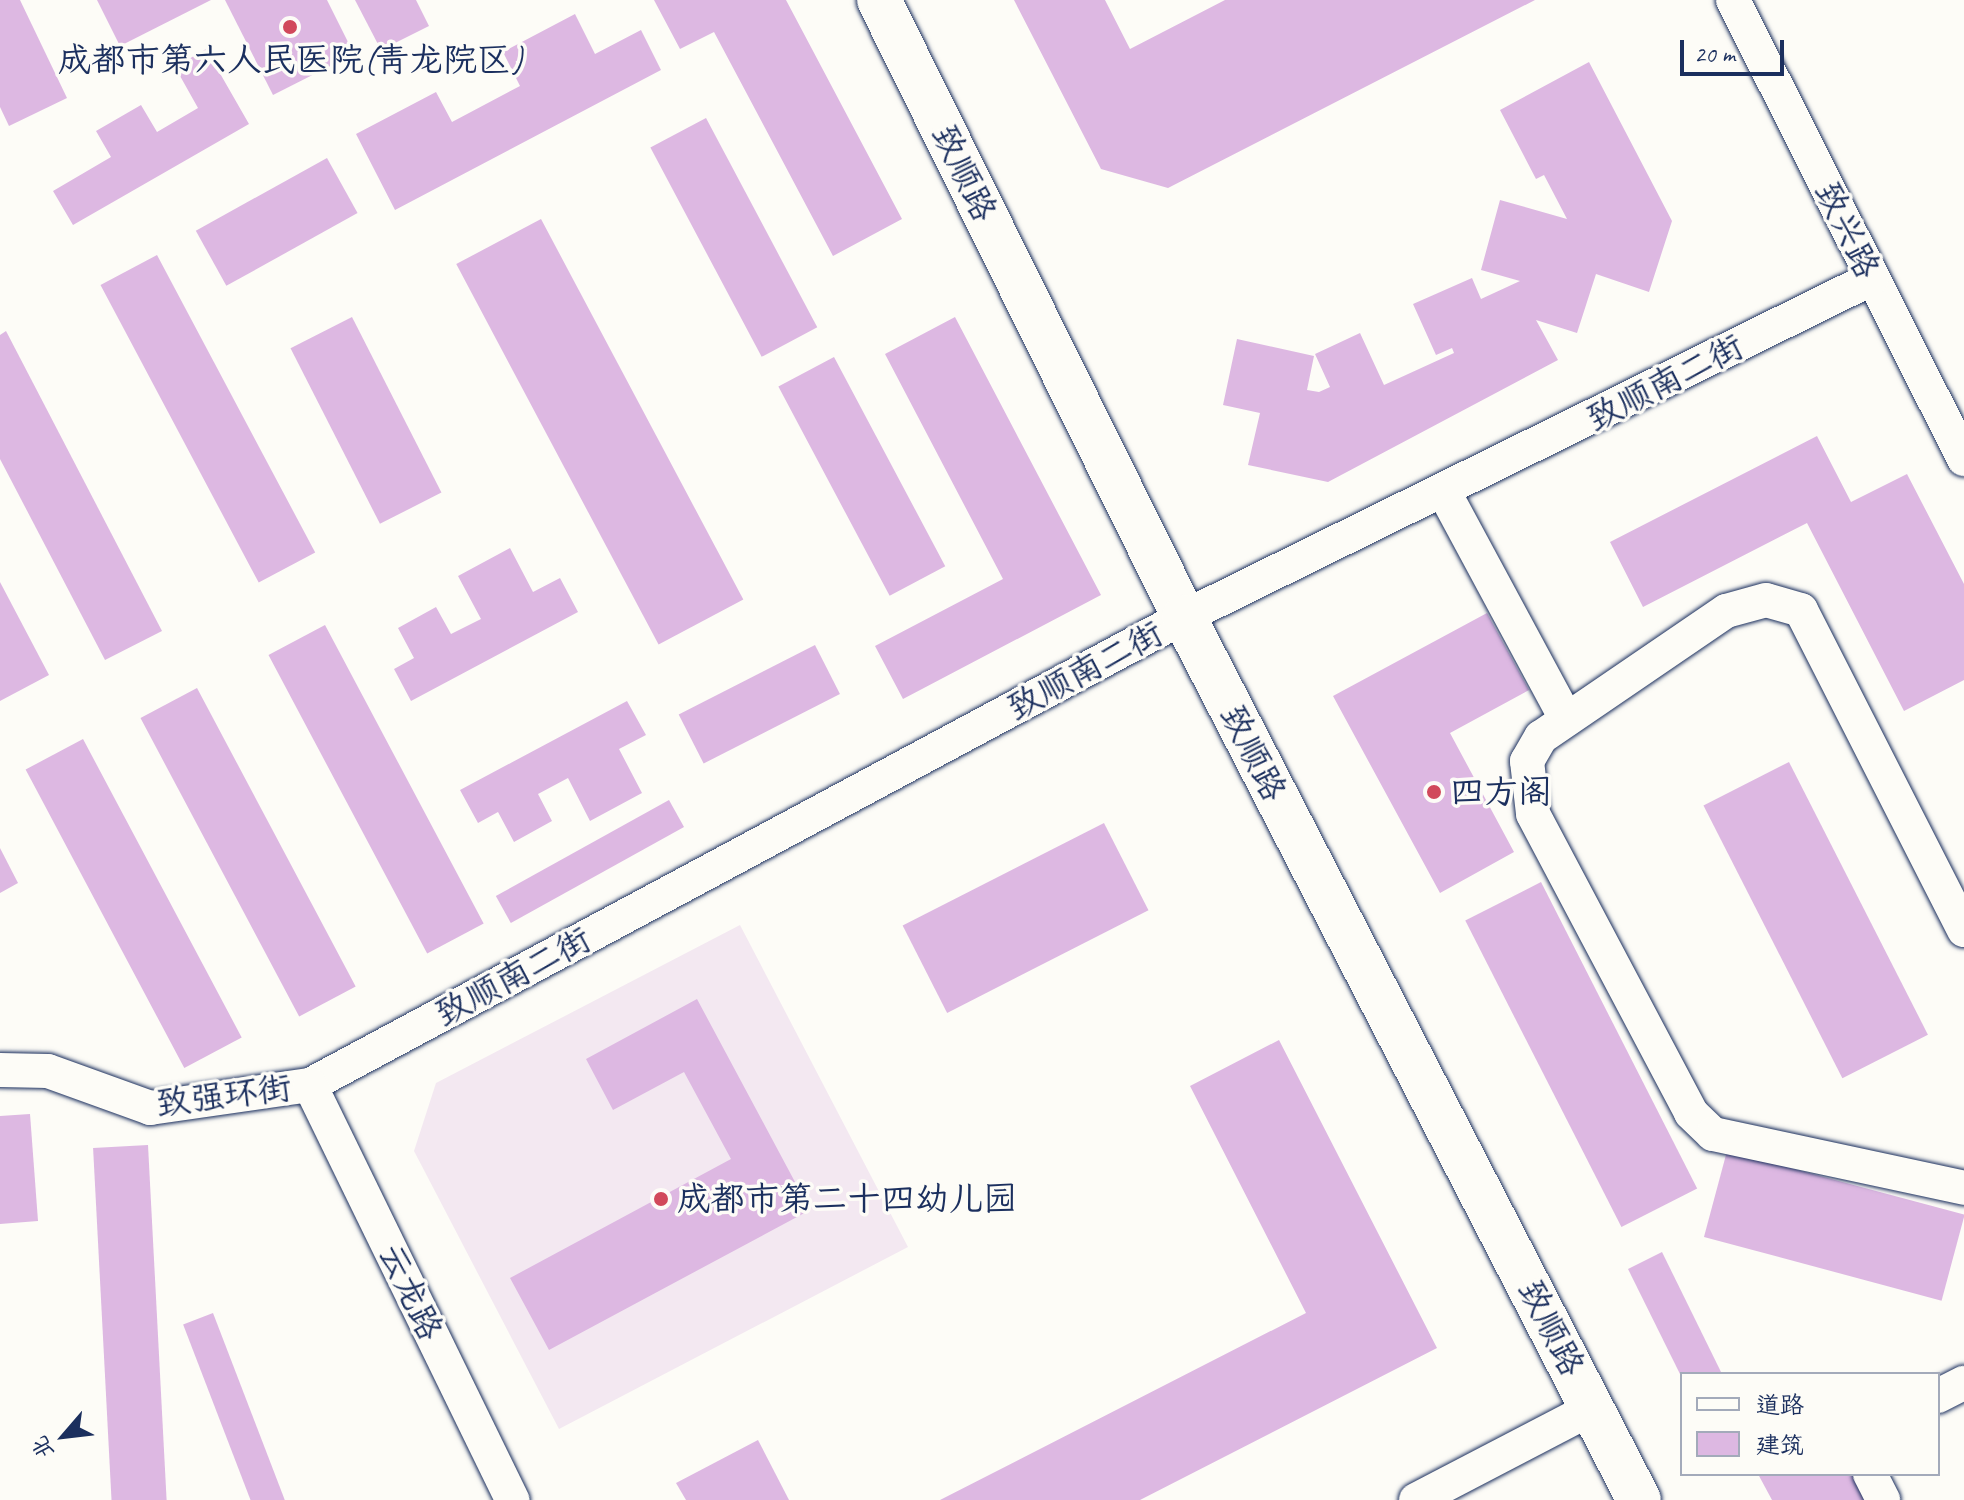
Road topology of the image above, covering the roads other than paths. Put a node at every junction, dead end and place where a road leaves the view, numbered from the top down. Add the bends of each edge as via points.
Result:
1 (879, 0) edge
2 (1733, 0) edge
3 (1871, 279) junction
4 (1964, 459) edge
5 (1444, 492) junction
6 (1184, 617) junction
7 (1566, 719) junction
8 (1964, 930) edge
9 (0, 1070) edge
10 (310, 1085) junction
11 (1964, 1188) edge
12 (1964, 1383) edge
13 (1940, 1395) edge
14 (1593, 1408) junction
15 (1871, 1476) edge
16 (512, 1500) edge
17 (1416, 1500) edge
18 (1639, 1500) edge
19 (1883, 1500) edge

1 - 6 street, 致顺路
2 - 3 street, 致兴路
3 - 4 street, 致兴路
3 - 5 street, 致顺南二街
5 - 6 street, 致顺南二街
5 - 7 street
6 - 10 street, 致顺南二街
6 - 14 street, 致顺路
7 - 8 street via 1726,611 1766,600 1801,610
7 - 11 street via 1541,737 1527,761 1533,814 1691,1113 1713,1134
9 - 10 street, 致强环街 via 48,1071 150,1108
10 - 16 street, 云龙路
12 - 13 street
14 - 17 street
14 - 18 street, 致顺路
15 - 19 street

